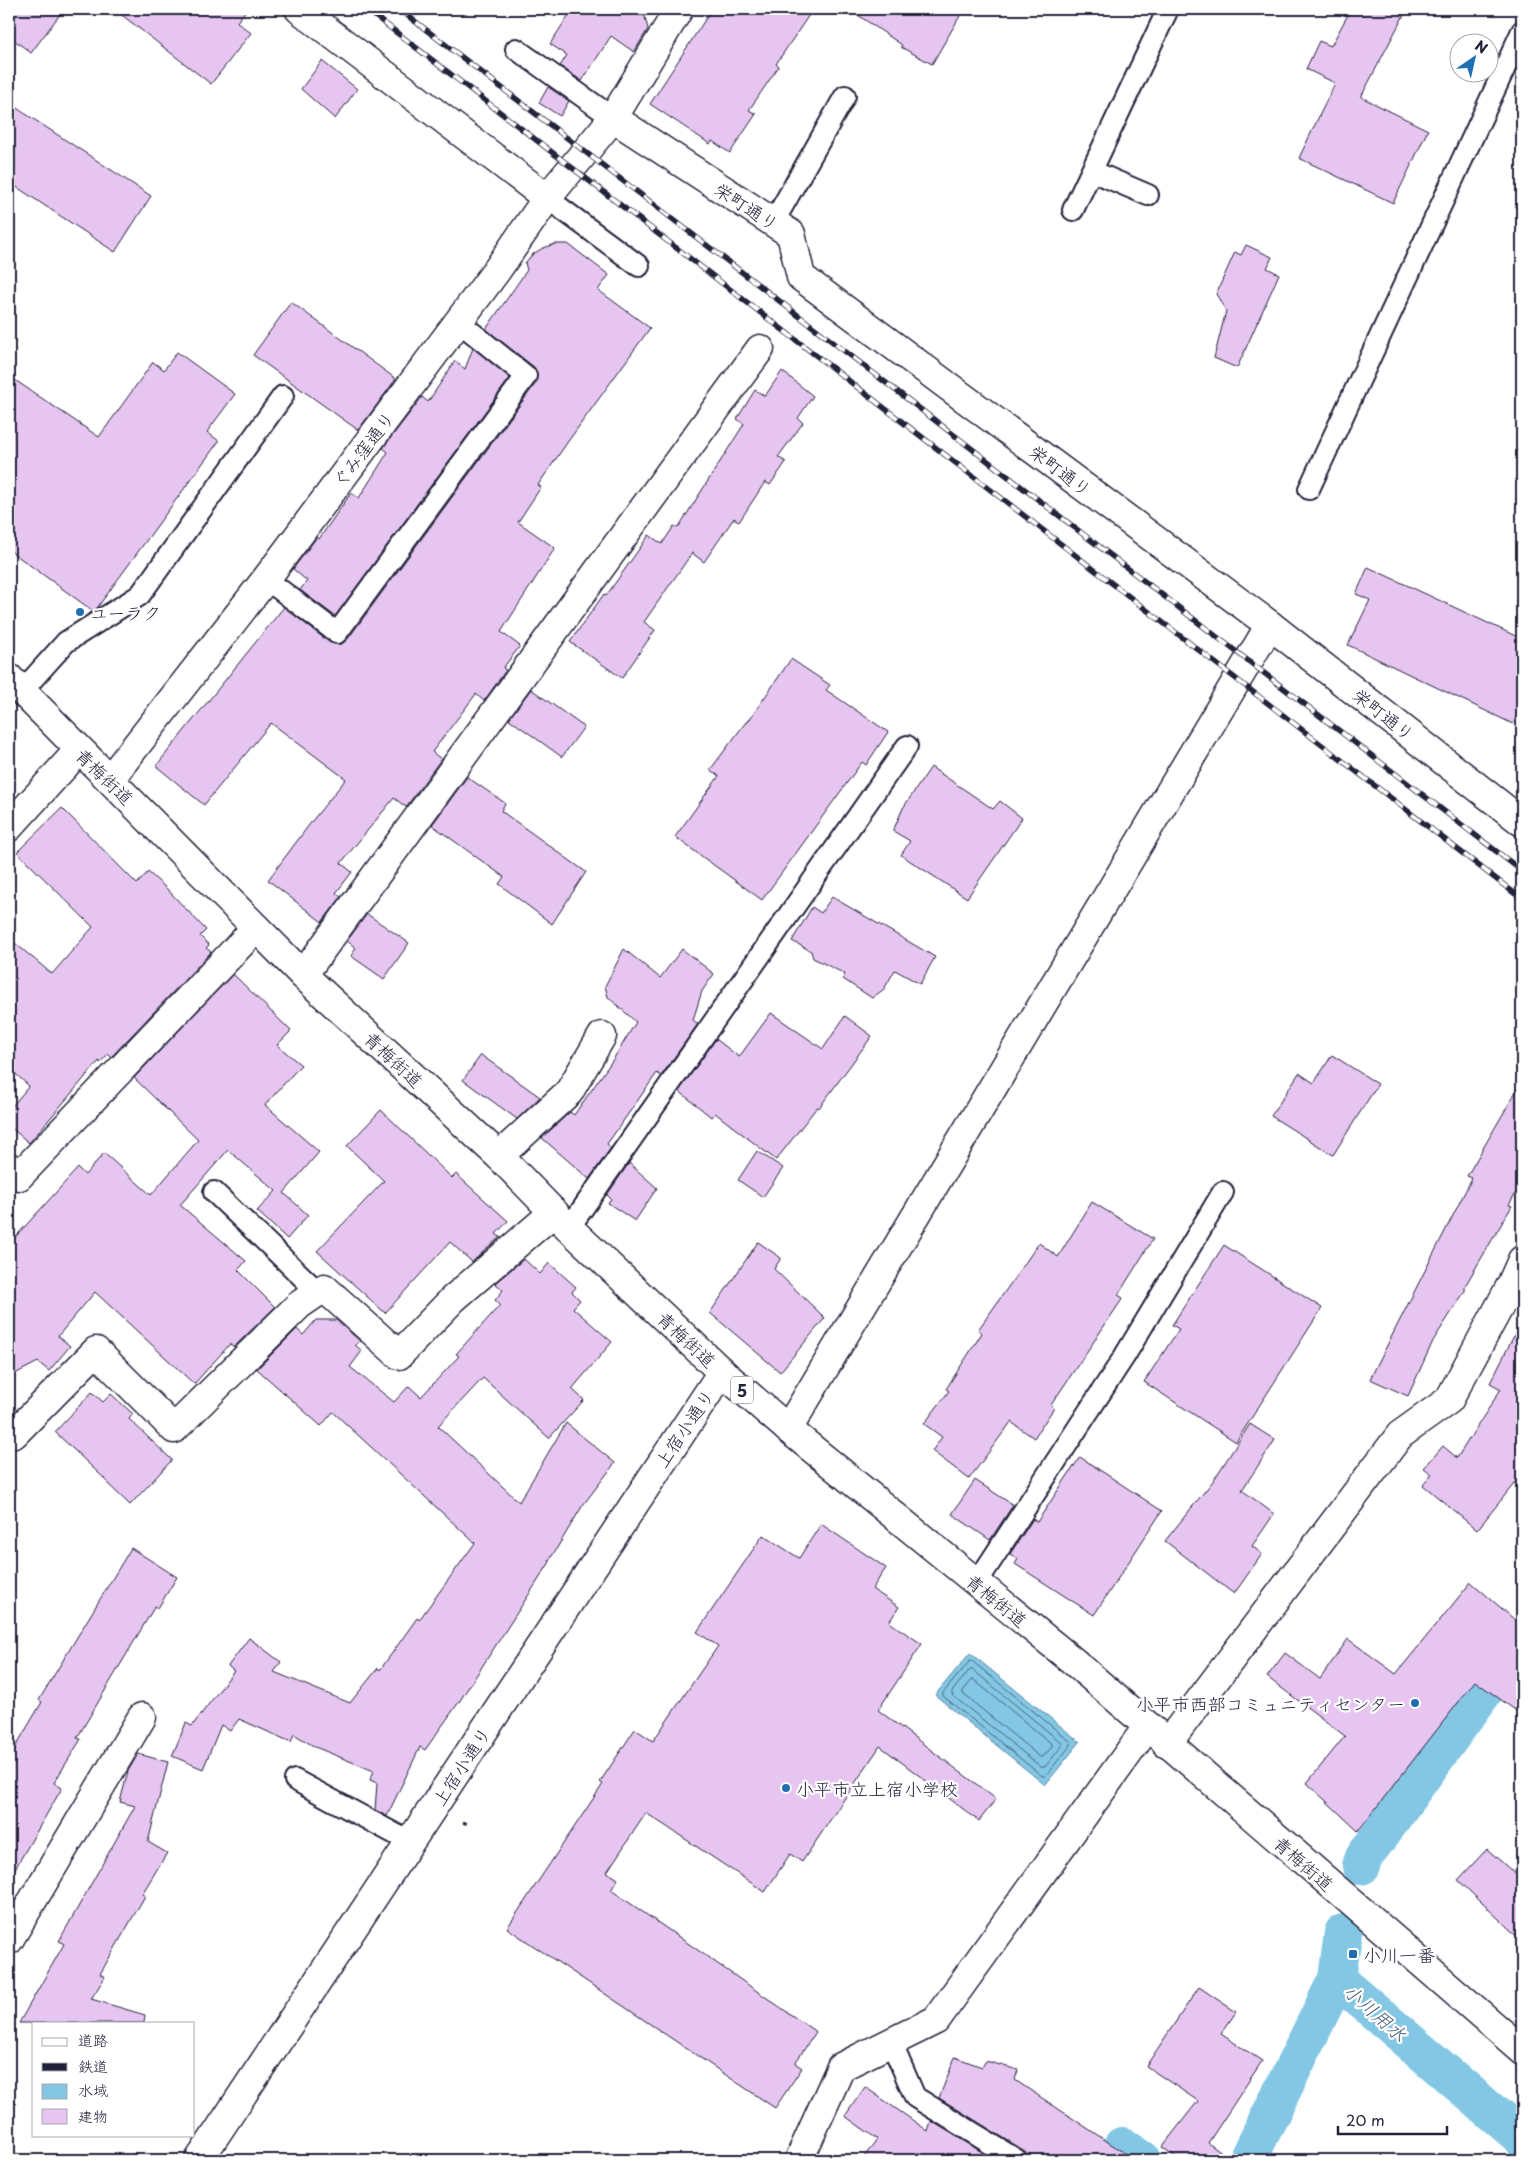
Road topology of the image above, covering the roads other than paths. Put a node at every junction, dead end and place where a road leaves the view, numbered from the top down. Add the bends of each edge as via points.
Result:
1 (300, 9) edge
2 (1168, 9) edge
3 (677, 10) edge
4 (1522, 30) edge
5 (516, 49) dead end
6 (845, 96) dead end
7 (613, 118) junction
8 (1092, 171) junction
9 (1148, 195) dead end
10 (547, 198) junction
11 (1074, 210) dead end
12 (774, 223) junction
13 (639, 266) dead end
14 (459, 322) junction
15 (760, 349) dead end
16 (282, 396) dead end
17 (1309, 489) dead end
18 (266, 579) junction
19 (1270, 625) junction
20 (15, 685) edge
21 (907, 746) dead end
22 (78, 750) junction
23 (110, 779) junction
24 (1522, 822) edge
25 (9, 826) edge
26 (256, 928) junction
27 (303, 975) junction
28 (602, 1036) dead end
29 (499, 1156) junction
30 (9, 1167) edge
31 (214, 1192) dead end
32 (1223, 1192) dead end
33 (561, 1220) junction
34 (1522, 1260) edge
35 (1516, 1290) edge
36 (318, 1292) junction
37 (722, 1372) junction
38 (788, 1430) junction
39 (9, 1432) edge
40 (976, 1584) junction
41 (142, 1717) dead end
42 (1157, 1735) junction
43 (295, 1780) dead end
44 (410, 1842) junction
45 (9, 1940) edge
46 (891, 2042) junction
47 (1522, 2050) edge
48 (199, 2160) edge
49 (798, 2160) edge
50 (1018, 2160) edge

1 - 10 street
2 - 8 lane
3 - 7 street, ぐみ窪通り
4 - 17 lane
5 - 7 lane
6 - 12 lane
7 - 10 street, ぐみ窪通り
7 - 12 street, 栄町通り
8 - 9 lane
8 - 11 lane
10 - 13 lane
10 - 14 street, ぐみ窪通り
12 - 19 street, 栄町通り via 790,234 800,277
14 - 18 street, ぐみ窪通り
14 - 18 lane via 526,376 336,633
15 - 27 street
16 - 20 lane via 140,595 66,642
18 - 23 street, ぐみ窪通り
19 - 24 street, 栄町通り
19 - 38 street
20 - 22 street, 青梅街道 / 5
21 - 33 lane
22 - 23 street, 青梅街道 / 5
22 - 25 street
23 - 26 street, 青梅街道 / 5
26 - 27 street, 青梅街道 / 5
26 - 30 street via 19,1176
27 - 29 street, 青梅街道 / 5
28 - 29 street via 569,1092
29 - 33 street, 青梅街道 / 5
31 - 36 lane
32 - 40 lane via 1124,1357
33 - 36 street via 453,1299 400,1355 324,1288
33 - 37 street, 青梅街道 / 5
34 - 35 street
35 - 42 street via 1449,1400 1400,1435
36 - 39 street via 299,1305 174,1429 96,1351 14,1434
37 - 38 street, 青梅街道 / 5
37 - 44 street, 上宿小通り
38 - 40 street, 青梅街道 / 5
40 - 42 street, 青梅街道 / 5 via 1073,1661
41 - 45 street
42 - 46 street via 936,2020
42 - 47 street, 青梅街道 / 5
43 - 44 lane
44 - 48 street, 上宿小通り
46 - 49 street via 841,2067
46 - 50 lane via 915,2097

